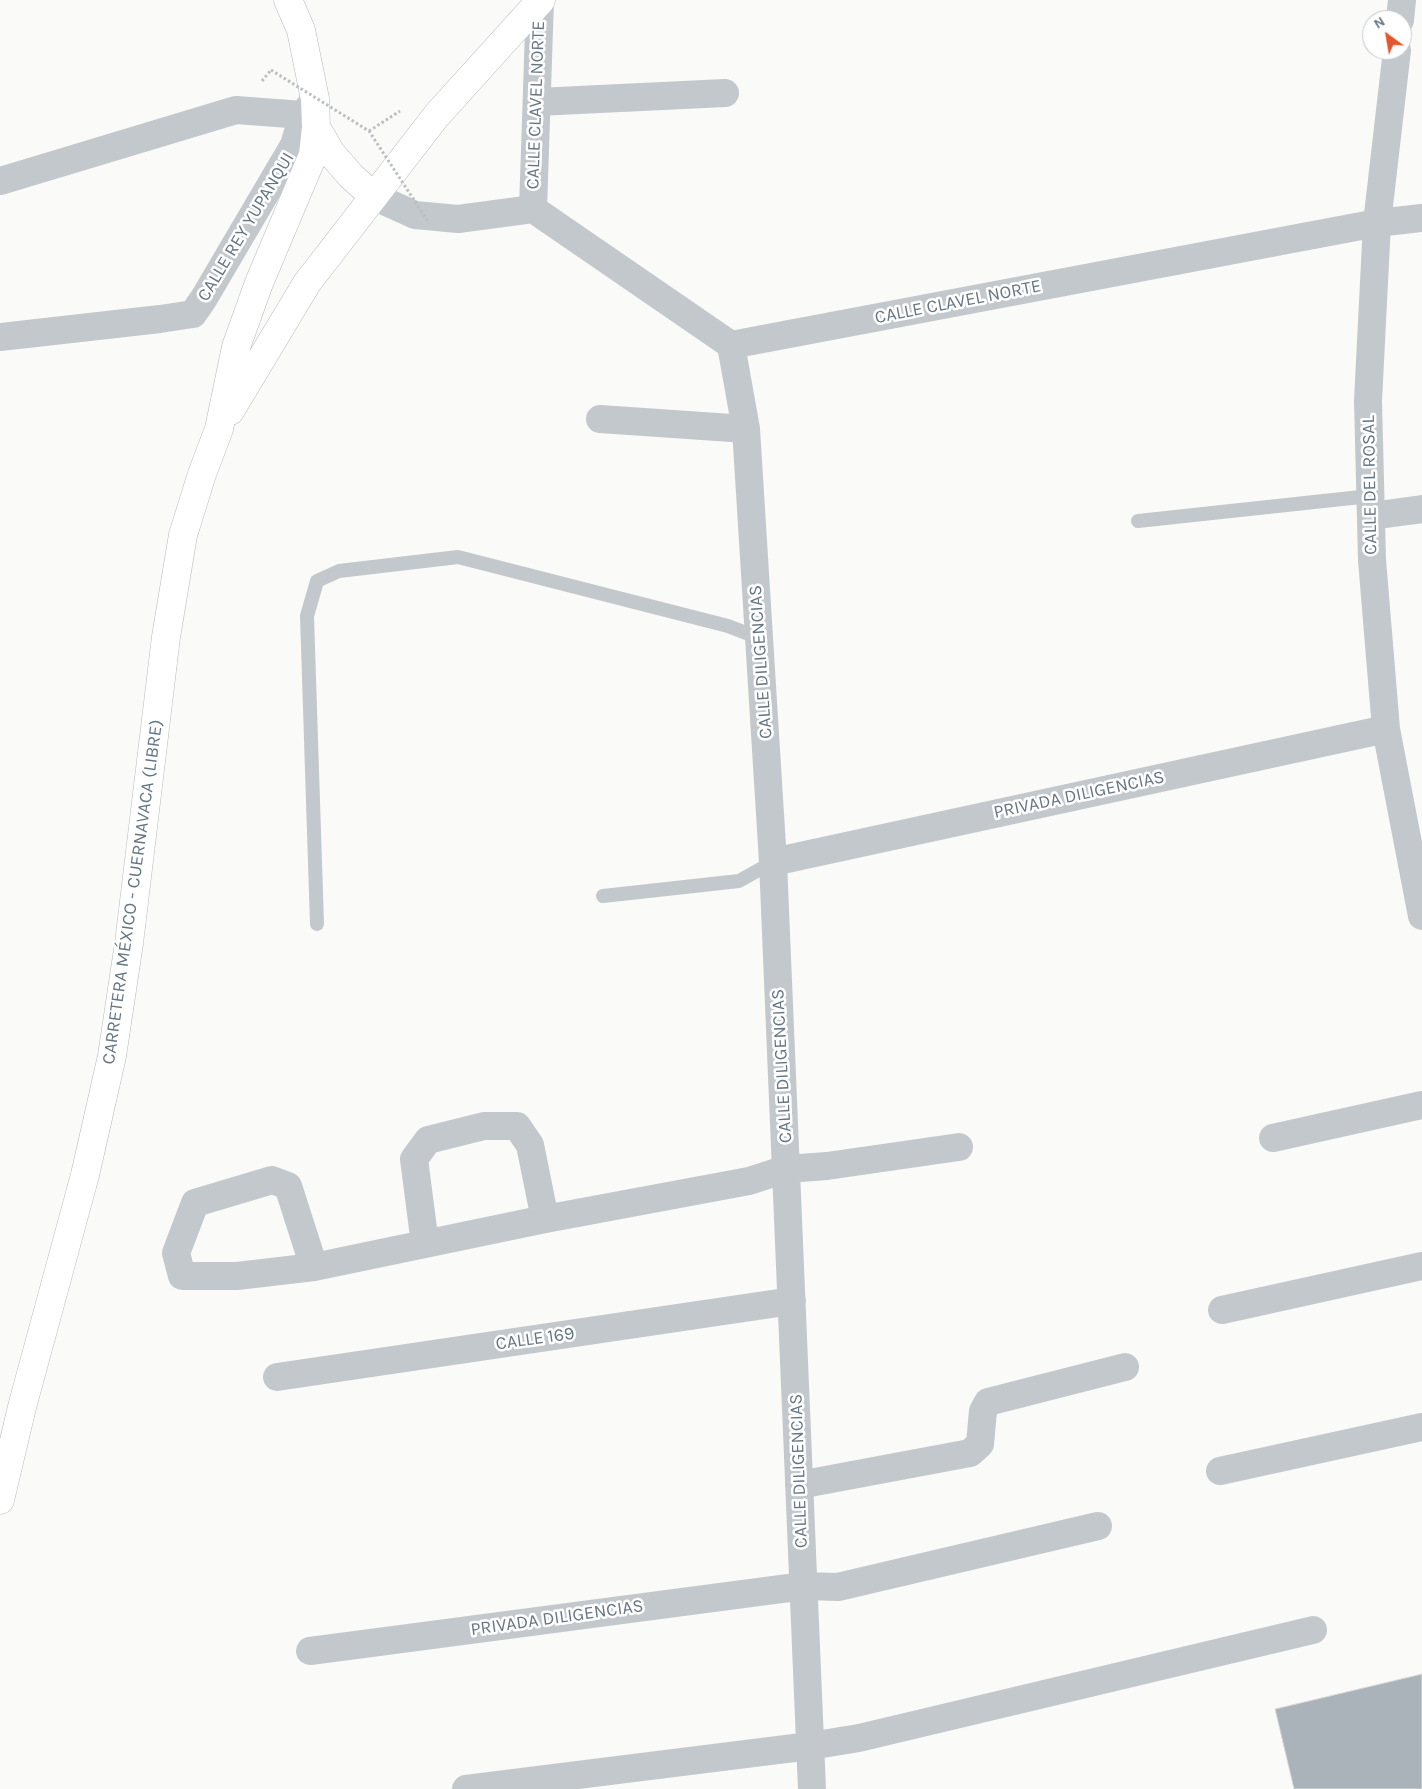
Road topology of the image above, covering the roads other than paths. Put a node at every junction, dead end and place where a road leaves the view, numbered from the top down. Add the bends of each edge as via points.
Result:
1 (288, 0) edge
2 (540, 1) edge
3 (1396, 60) edge
4 (725, 94) dead end
5 (538, 102) junction
6 (311, 114) junction
7 (0, 181) edge
8 (373, 196) junction
9 (533, 209) junction
10 (1422, 218) edge
11 (1376, 223) junction
12 (0, 337) edge
13 (731, 345) junction
14 (600, 418) dead end
15 (219, 429) junction
16 (746, 429) junction
17 (1370, 506) junction
18 (1422, 509) edge
19 (1138, 522) dead end
20 (759, 638) junction
21 (1386, 729) junction
22 (773, 862) junction
23 (603, 896) dead end
24 (1422, 916) edge
25 (316, 924) dead end
26 (1422, 1105) edge
27 (1273, 1138) dead end
28 (959, 1147) dead end
29 (786, 1169) junction
30 (545, 1220) junction
31 (425, 1244) junction
32 (1422, 1266) edge
33 (314, 1267) junction
34 (792, 1301) junction
35 (1222, 1310) dead end
36 (1125, 1367) dead end
37 (277, 1377) dead end
38 (1422, 1427) edge
39 (1220, 1471) dead end
40 (799, 1485) junction
41 (0, 1500) edge
42 (1098, 1526) dead end
43 (804, 1586) junction
44 (1313, 1630) dead end
45 (310, 1651) dead end
46 (810, 1746) junction
47 (466, 1789) edge
48 (812, 1789) edge

1 - 6 main road, CARRETERA MÉXICO - CUERNAVACA (LIBRE) via 301,30
2 - 5 street, CALLE CLAVEL NORTE
2 - 8 main road, CARRETERA MÉXICO - CUERNAVACA (LIBRE) via 437,115
3 - 11 street, CALLE DEL ROSAL
4 - 5 street
5 - 9 street, CALLE CLAVEL NORTE
6 - 7 street via 236,110
6 - 8 main road via 331,153
6 - 12 street, CALLE REY YUPANQUI via 193,314
6 - 15 main road, CARRETERA MÉXICO - CUERNAVACA (LIBRE) via 313,155 236,347
8 - 9 street, CALLE CLAVEL NORTE via 415,215 458,219
8 - 15 main road, CARRETERA MÉXICO - CUERNAVACA (LIBRE) via 307,283
9 - 13 street, CALLE CLAVEL NORTE
10 - 11 street, CALLE CLAVEL NORTE
11 - 13 street, CALLE CLAVEL NORTE
11 - 17 street, CALLE DEL ROSAL via 1368,401
13 - 16 street, CALLE DILIGENCIAS
14 - 16 street
15 - 41 main road, CARRETERA MÉXICO - CUERNAVACA (LIBRE) via 182,544 166,637 130,943 112,1056 85,1175
16 - 20 street, CALLE DILIGENCIAS
17 - 18 street
17 - 19 lane
17 - 21 street, CALLE DEL ROSAL
20 - 22 street, CALLE DILIGENCIAS
20 - 25 lane via 728,626 458,557 339,571 318,581 307,616
21 - 22 street, PRIVADA DILIGENCIAS
21 - 24 street, CALLE DEL ROSAL
22 - 23 lane via 739,881
22 - 29 street, CALLE DILIGENCIAS
26 - 27 street
28 - 29 street
29 - 30 street via 749,1181
29 - 34 street, CALLE DILIGENCIAS
30 - 31 street
30 - 31 street via 530,1145 517,1126 484,1126 428,1140 414,1159
31 - 33 street
32 - 35 street
33 - 33 street via 237,1276 182,1276 176,1253 195,1204 272,1180 288,1186
34 - 37 street, CALLE 169
34 - 40 street, CALLE DILIGENCIAS
36 - 40 street via 988,1402 982,1411 980,1444 970,1453
38 - 39 street
40 - 43 street, CALLE DILIGENCIAS
42 - 43 street, PRIVADA DILIGENCIAS via 838,1587
43 - 45 street, PRIVADA DILIGENCIAS
43 - 46 street, CALLE DILIGENCIAS
44 - 46 street via 859,1738
46 - 47 street
46 - 48 street, CALLE DILIGENCIAS

